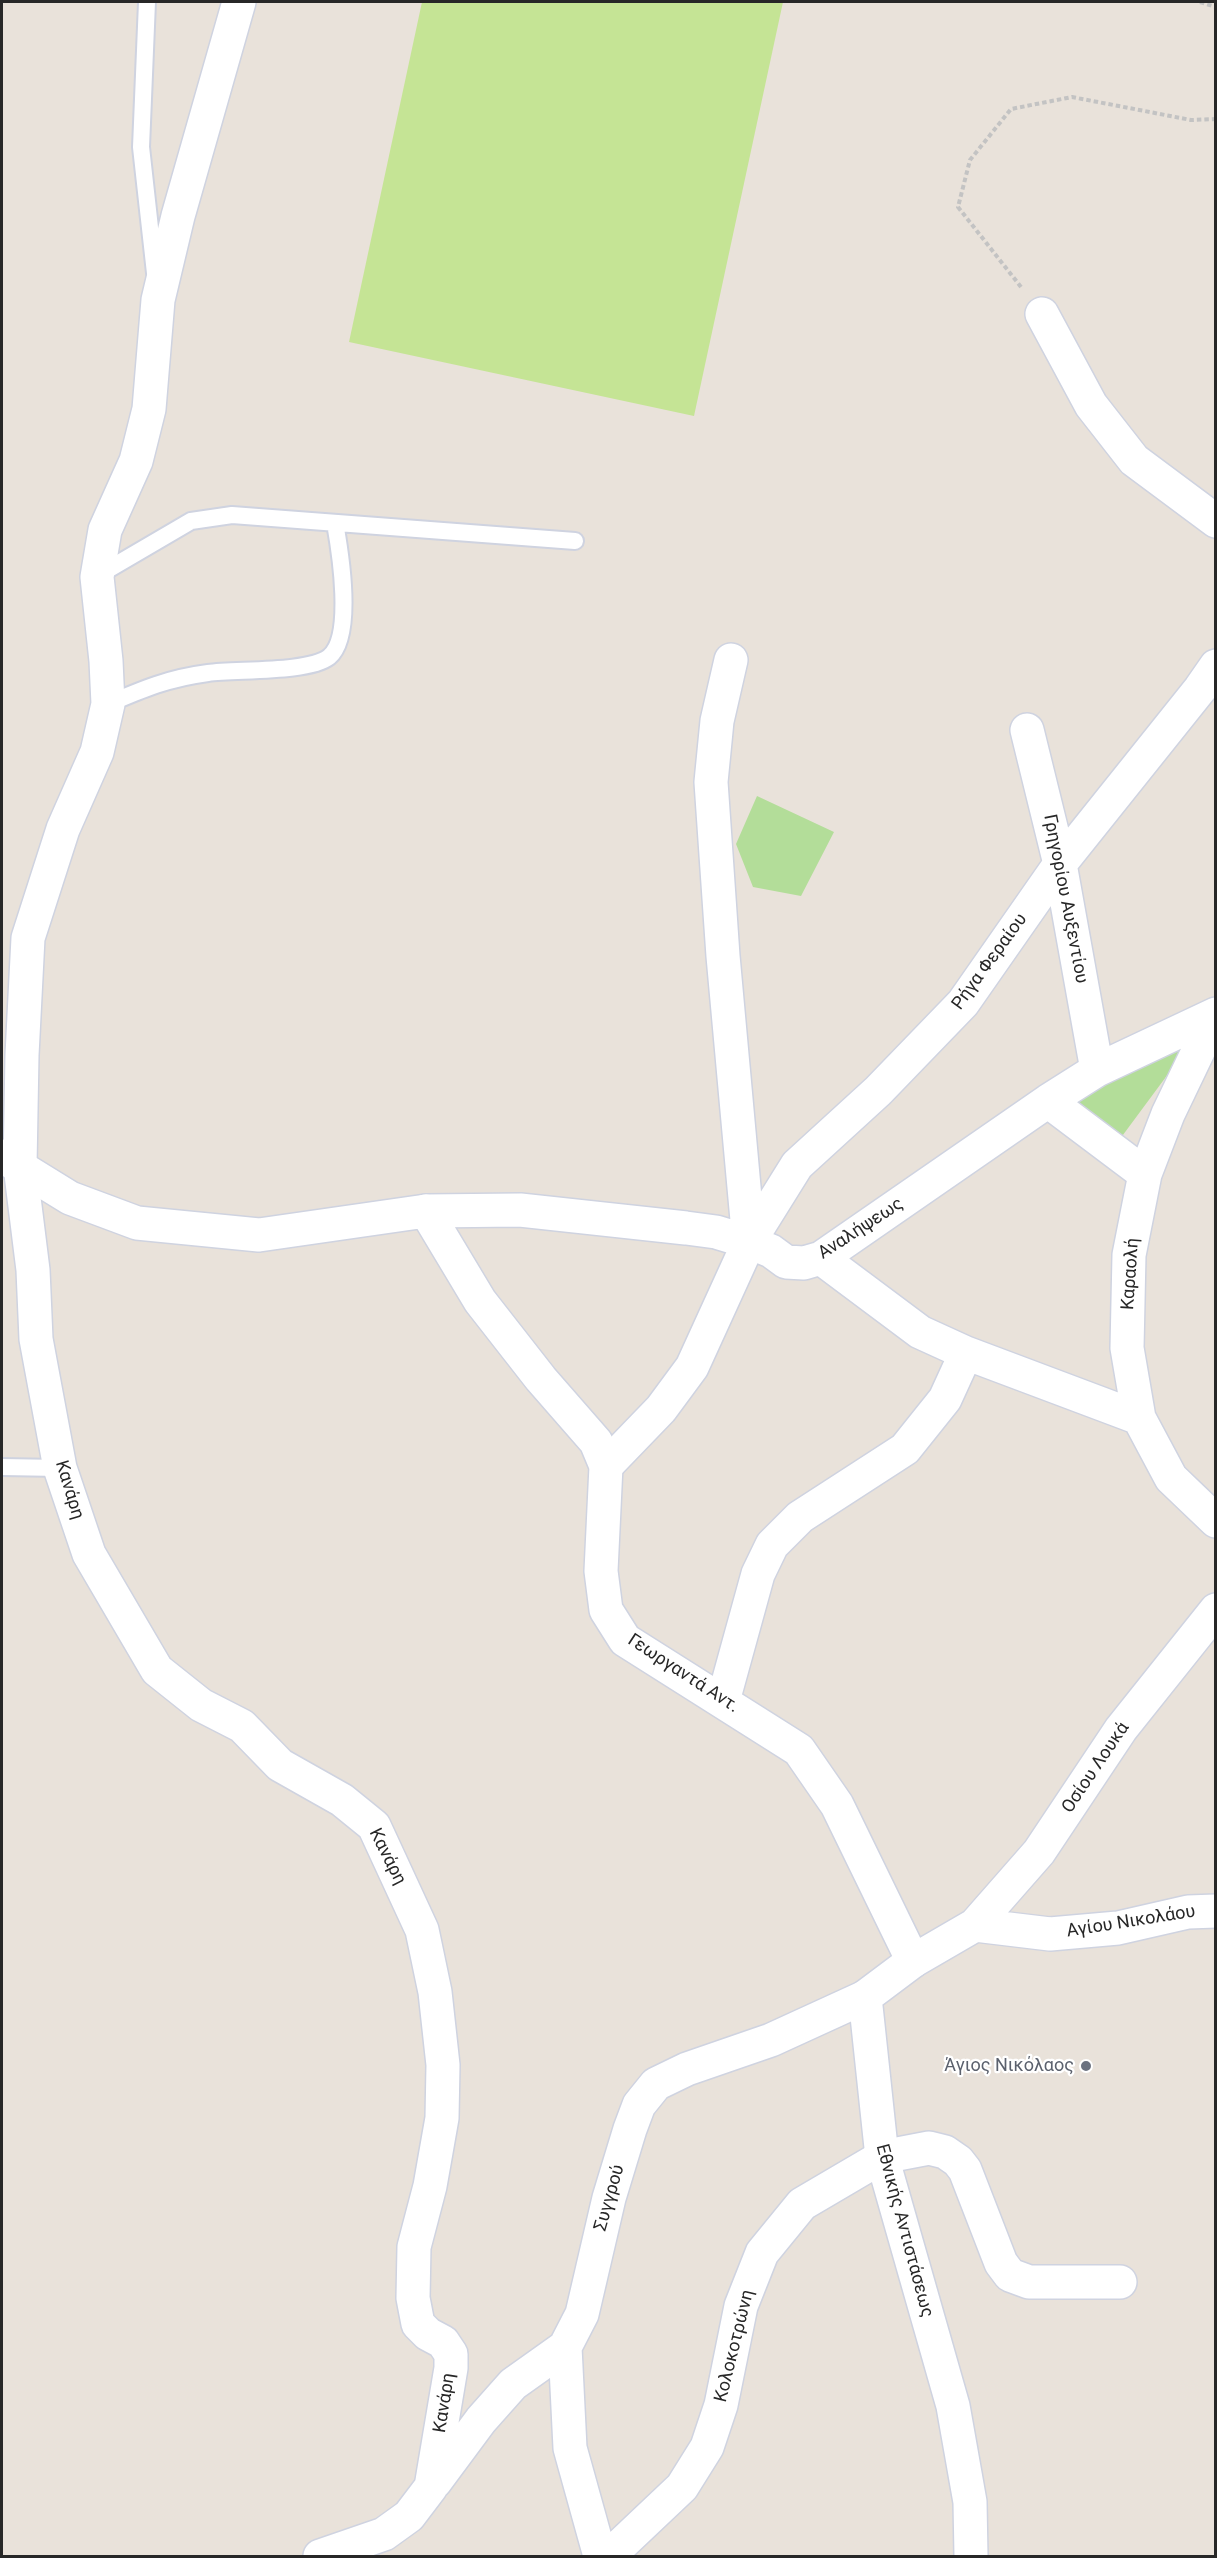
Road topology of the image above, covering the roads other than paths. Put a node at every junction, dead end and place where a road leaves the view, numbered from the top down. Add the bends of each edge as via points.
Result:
1 (147, 2) edge
2 (239, 2) edge
3 (158, 300) junction
4 (1042, 314) road end
5 (1215, 521) edge
6 (335, 523) junction
7 (575, 541) dead end
8 (97, 577) junction
9 (730, 660) dead end
10 (1215, 666) edge
11 (108, 704) junction
12 (1027, 729) dead end
13 (1060, 864) junction
14 (1215, 1014) edge
15 (1096, 1070) junction
16 (1048, 1101) junction
17 (11, 1161) edge
18 (1145, 1174) junction
19 (426, 1211) junction
20 (749, 1242) junction
21 (821, 1258) junction
22 (966, 1353) junction
23 (1139, 1418) junction
24 (606, 1466) junction
25 (2, 1467) edge
26 (60, 1468) junction
27 (1215, 1521) edge
28 (1215, 1610) edge
29 (723, 1701) junction
30 (1215, 1911) edge
31 (975, 1925) junction
32 (913, 1961) junction
33 (865, 1997) junction
34 (882, 2157) junction
35 (1120, 2282) dead end
36 (564, 2347) junction
37 (431, 2487) junction
38 (320, 2556) edge
39 (600, 2556) edge
40 (609, 2556) edge
41 (971, 2556) edge

1 - 3 lane via 141,147
2 - 3 street, Κανάρη
3 - 8 street, Κανάρη via 149,409 136,461 105,530
4 - 5 street via 1091,405 1134,460
6 - 7 lane
6 - 8 lane via 232,515 191,521
6 - 11 lane via 344,610 341,635 331,656 312,665 208,673 159,682
8 - 11 street, Κανάρη
9 - 20 street via 717,721 711,782
10 - 13 street, Ρήγα Φεραίου
11 - 17 street, Κανάρη via 97,752 63,829 28,938
12 - 13 street, Γρηγορίου Αυξεντίου
13 - 15 street, Γρηγορίου Αυξεντίου
13 - 20 street, Ρήγα Φεραίου via 963,1003 878,1091 797,1165
14 - 15 street, Αναλήψεως
14 - 18 street, Καραολή
15 - 16 street, Αναλήψεως
16 - 18 street
16 - 21 street, Αναλήψεως
17 - 19 street, Αναλήψεως via 70,1198 137,1223 259,1235
17 - 26 street, Κανάρη via 33,1270 36,1339
18 - 23 street, Καραολή via 1129,1267 1127,1348
19 - 20 street, Αναλήψεως via 520,1210 716,1232
19 - 24 street, Γεωργαντά Αντ. via 480,1301 596,1442
20 - 21 street, Αναλήψεως via 786,1262 804,1263
20 - 24 street, Ρήγα Φεραίου via 692,1366 661,1409
21 - 22 street via 920,1332
22 - 23 street
22 - 29 street via 945,1400 905,1449 800,1517 772,1545 758,1574
23 - 27 street, Καραολή via 1171,1478
24 - 29 street, Γεωργαντά Αντ. via 601,1571 606,1610 625,1640
25 - 26 lane
26 - 37 street, Κανάρη via 89,1554 157,1670 201,1705 242,1726 280,1766 342,1800 374,1826 422,1930 435,1992 443,2065 442,2118 414,2247 413,2298 418,2324 443,2342 451,2354
28 - 31 street, Οσίου Λουκά via 1121,1729 1039,1852
29 - 32 street, Γεωργαντά Αντ. via 799,1750 837,1805
30 - 31 street, Αγίου Νικολάου via 1188,1912 1118,1928 1050,1934
31 - 32 street
32 - 33 street
33 - 34 street, Εθνικής Αντιστάσεως
33 - 36 street, Συγγρού via 771,2040 656,2084 639,2104 630,2129 582,2314
34 - 35 street, Κολοκοτρώνη via 929,2148 958,2161 1001,2263 1010,2275 1029,2282
34 - 40 street, Κολοκοτρώνη via 802,2204 762,2253 741,2306 721,2405 707,2447 682,2487
34 - 41 street, Εθνικής Αντιστάσεως via 953,2406 970,2502
36 - 37 street, Συγγρού via 513,2384
36 - 39 street via 570,2448
37 - 38 street, Κανάρη via 410,2516 384,2534

